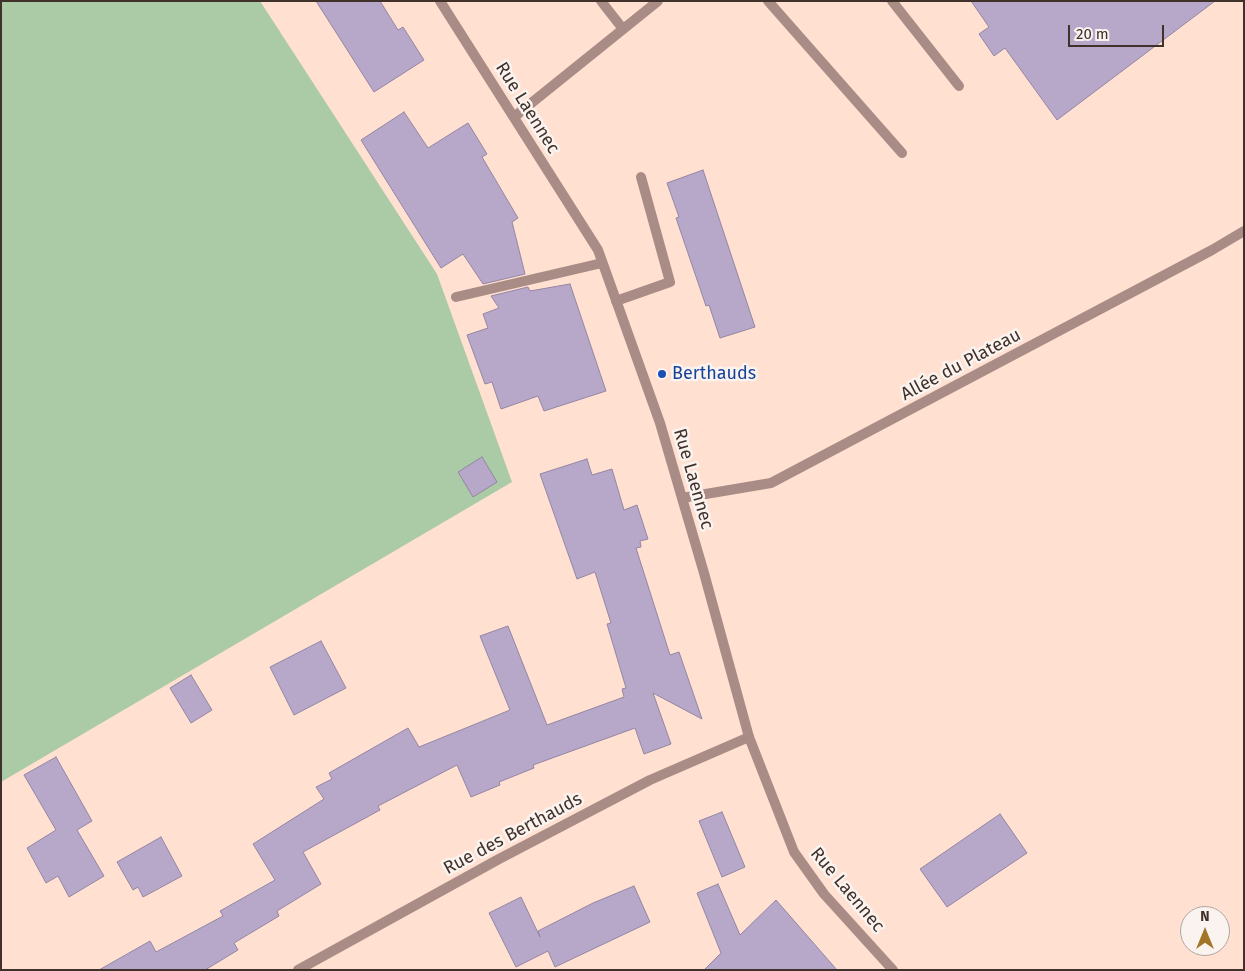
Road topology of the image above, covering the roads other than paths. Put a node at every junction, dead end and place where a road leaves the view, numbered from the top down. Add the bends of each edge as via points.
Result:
1 (440, 1) edge
2 (601, 1) edge
3 (658, 1) edge
4 (768, 1) edge
5 (892, 1) edge
6 (623, 29) junction
7 (959, 86) dead end
8 (514, 117) junction
9 (902, 153) dead end
10 (641, 178) dead end
11 (1244, 231) edge
12 (602, 263) junction
13 (456, 297) dead end
14 (616, 301) junction
15 (682, 498) junction
16 (749, 737) junction
17 (298, 970) edge
18 (893, 970) edge

1 - 8 street, Rue Laennec
2 - 6 street
3 - 6 street
4 - 9 street
5 - 7 street
6 - 8 street
8 - 12 street, Rue Laennec via 598,250
10 - 14 street via 670,282
11 - 15 street, Allée du Plateau via 771,483
12 - 13 street
12 - 14 street, Rue Laennec
14 - 15 street, Rue Laennec via 660,423
15 - 16 street, Rue Laennec
16 - 17 street, Rue des Berthauds via 650,780
16 - 18 street, Rue Laennec via 794,852 824,894

